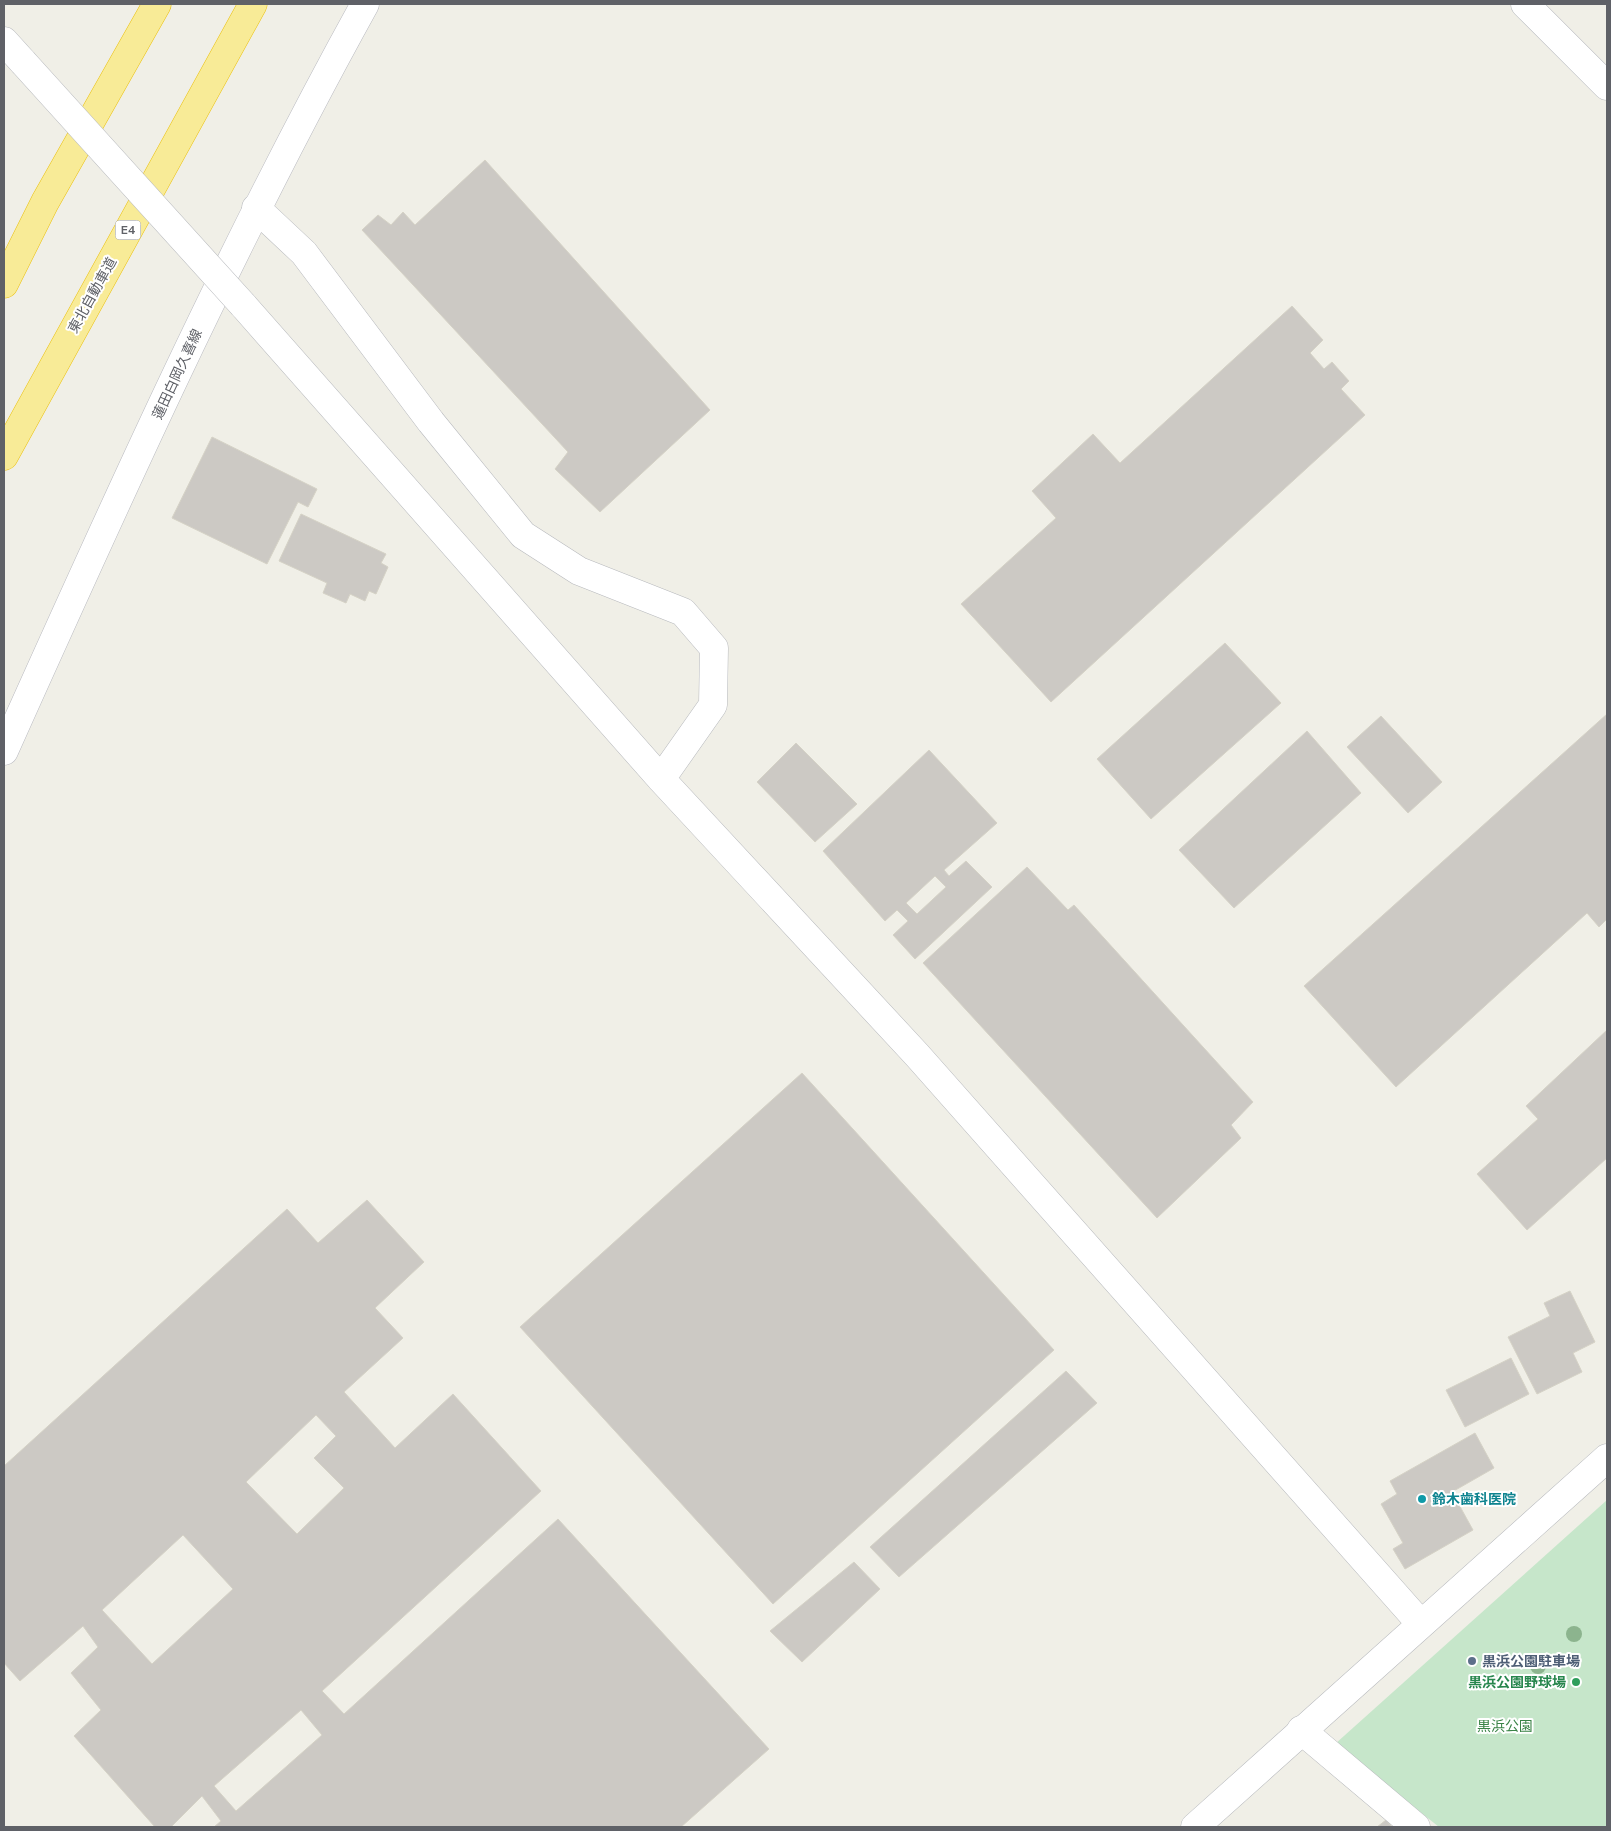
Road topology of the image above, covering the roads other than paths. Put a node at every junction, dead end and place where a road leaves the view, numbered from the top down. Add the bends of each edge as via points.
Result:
1 (157, 4) edge
2 (253, 4) edge
3 (365, 4) edge
4 (1525, 4) edge
5 (4, 41) edge
6 (1607, 86) edge
7 (256, 208) junction
8 (4, 284) edge
9 (4, 456) edge
10 (4, 751) edge
11 (661, 779) junction
12 (1607, 1458) edge
13 (1421, 1624) junction
14 (1301, 1730) junction
15 (1195, 1827) edge
16 (1416, 1827) edge

1 - 8 highway via 45,202
2 - 9 highway, 東北自動車道 / E4
3 - 7 street, 蓮田白岡久喜線
4 - 6 street
5 - 11 street, bridge via 243,305
7 - 10 street, 蓮田白岡久喜線 via 114,506
7 - 11 street via 304,253 431,422 523,535 579,571 682,612 714,648 713,705
11 - 13 street via 917,1055
12 - 13 street
13 - 14 street
14 - 15 street
14 - 16 street

